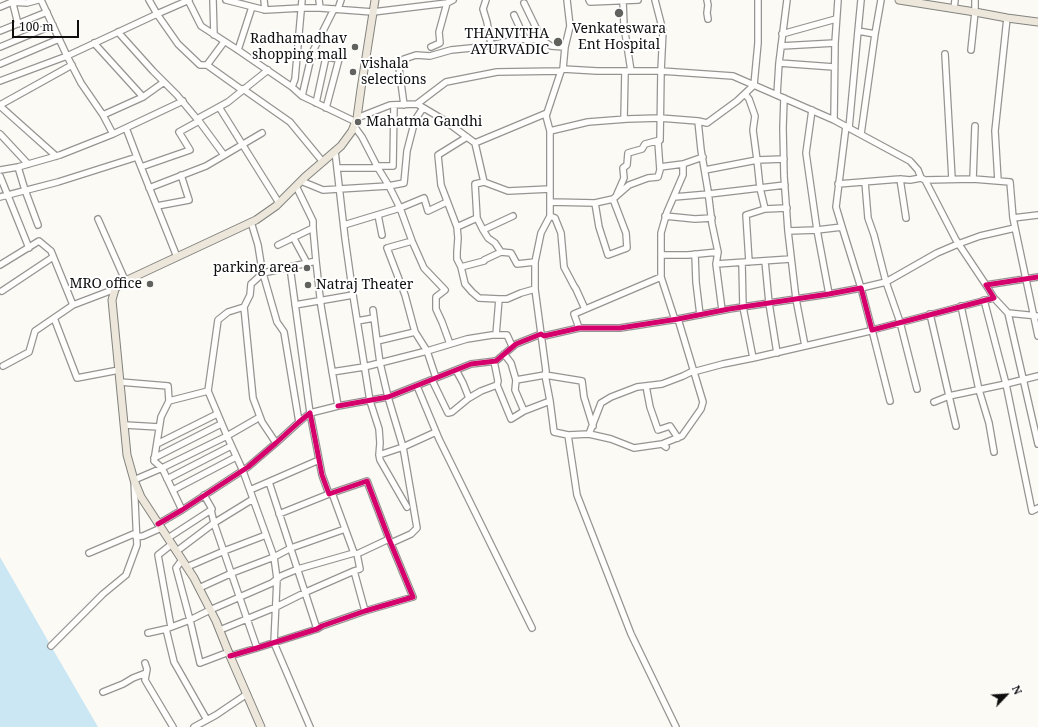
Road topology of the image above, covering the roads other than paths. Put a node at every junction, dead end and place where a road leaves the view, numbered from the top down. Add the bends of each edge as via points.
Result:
1 (38, 0) edge
2 (41, 0) edge
3 (149, 0) edge
4 (189, 0) edge
5 (213, 0) edge
6 (226, 0) edge
7 (264, 0) edge
8 (302, 0) edge
9 (319, 0) edge
10 (341, 0) edge
11 (375, 0) edge
12 (453, 0) edge
13 (486, 0) edge
14 (569, 0) edge
15 (589, 0) edge
16 (638, 0) edge
17 (655, 0) edge
18 (707, 0) edge
19 (758, 0) edge
20 (787, 0) edge
21 (838, 0) edge
22 (861, 0) edge
23 (881, 0) edge
24 (899, 0) edge
25 (955, 0) edge
26 (975, 0) edge
27 (12, 1) edge
28 (623, 1) edge
29 (907, 1) edge
30 (447, 3) junction
31 (524, 3) dead end
32 (248, 4) edge
33 (0, 7) edge
34 (302, 8) junction
35 (320, 8) junction
36 (336, 9) junction
37 (954, 9) junction
38 (265, 10) junction
39 (47, 12) junction
40 (374, 12) junction
41 (975, 12) junction
42 (157, 14) junction
43 (514, 15) dead end
44 (1007, 18) junction
45 (708, 19) dead end
46 (836, 19) junction
47 (1038, 22) edge
48 (18, 24) junction
49 (53, 25) junction
50 (0, 30) edge
51 (858, 31) junction
52 (118, 32) junction
53 (782, 34) junction
54 (875, 34) junction
55 (214, 35) junction
56 (59, 39) junction
57 (525, 39) junction
58 (542, 40) junction
59 (224, 42) junction
60 (94, 43) junction
61 (835, 43) junction
62 (491, 44) junction
63 (781, 46) junction
64 (0, 47) edge
65 (431, 47) dead end
66 (565, 47) junction
67 (238, 50) junction
68 (971, 50) dead end
69 (945, 54) dead end
70 (312, 55) junction
71 (67, 56) junction
72 (326, 57) junction
73 (779, 63) junction
74 (0, 64) edge
75 (72, 65) junction
76 (207, 65) junction
77 (834, 67) junction
78 (268, 70) junction
79 (562, 70) junction
80 (628, 71) junction
81 (661, 71) junction
82 (0, 81) edge
83 (164, 82) junction
84 (754, 85) junction
85 (292, 87) junction
86 (243, 90) junction
87 (745, 94) junction
88 (777, 95) junction
89 (302, 96) junction
90 (143, 97) junction
91 (784, 98) junction
92 (183, 101) junction
93 (316, 103) junction
94 (417, 104) junction
95 (0, 105) edge
96 (394, 105) junction
97 (404, 105) junction
98 (219, 107) junction
99 (326, 108) junction
100 (422, 108) junction
101 (812, 110) junction
102 (547, 113) junction
103 (103, 115) junction
104 (660, 118) junction
105 (624, 119) junction
106 (198, 120) junction
107 (834, 120) junction
108 (698, 121) junction
109 (356, 122) junction
110 (975, 126) dead end
111 (847, 127) junction
112 (126, 128) junction
113 (550, 130) junction
114 (262, 133) dead end
115 (0, 134) edge
116 (114, 134) junction
117 (861, 134) junction
118 (467, 137) junction
119 (660, 140) junction
120 (475, 143) junction
121 (243, 145) junction
122 (335, 151) junction
123 (224, 155) junction
124 (56, 156) junction
125 (137, 157) junction
126 (703, 157) junction
127 (784, 159) junction
128 (757, 160) junction
129 (322, 162) junction
130 (28, 164) junction
131 (683, 164) junction
132 (18, 167) junction
133 (377, 167) junction
134 (660, 167) junction
135 (141, 168) junction
136 (338, 168) junction
137 (0, 170) edge
138 (705, 170) junction
139 (181, 175) junction
140 (0, 176) edge
141 (900, 179) junction
142 (923, 179) junction
143 (952, 179) junction
144 (972, 179) junction
145 (998, 181) junction
146 (484, 182) junction
147 (865, 182) junction
148 (298, 183) junction
149 (838, 184) junction
150 (785, 185) junction
151 (388, 186) junction
152 (149, 188) junction
153 (340, 188) junction
154 (760, 188) junction
155 (550, 189) junction
156 (25, 190) junction
157 (8, 194) junction
158 (709, 194) junction
159 (0, 196) edge
160 (674, 197) junction
161 (615, 198) junction
162 (447, 202) junction
163 (550, 202) junction
164 (279, 203) junction
165 (595, 203) junction
166 (156, 206) junction
167 (400, 208) junction
168 (787, 208) junction
169 (765, 210) junction
170 (1038, 215) edge
171 (378, 216) junction
172 (513, 216) dead end
173 (550, 216) junction
174 (666, 216) junction
175 (477, 218) junction
176 (712, 218) junction
177 (906, 218) dead end
178 (1013, 218) junction
179 (98, 219) dead end
180 (251, 222) junction
181 (344, 225) junction
182 (38, 226) dead end
183 (457, 227) junction
184 (842, 227) junction
185 (313, 228) junction
186 (1015, 228) junction
187 (483, 230) junction
188 (817, 230) junction
189 (788, 231) junction
190 (382, 235) dead end
191 (293, 237) junction
192 (412, 241) junction
193 (278, 244) dead end
194 (958, 244) junction
195 (29, 248) junction
196 (501, 252) junction
197 (718, 252) junction
198 (695, 254) junction
199 (661, 255) junction
200 (53, 256) junction
201 (177, 257) junction
202 (792, 259) junction
203 (316, 261) junction
204 (765, 261) junction
205 (535, 262) junction
206 (307, 263) junction
207 (746, 263) junction
208 (716, 264) junction
209 (0, 265) edge
210 (290, 267) junction
211 (461, 267) junction
212 (263, 273) junction
213 (661, 276) junction
214 (1038, 277) edge
215 (1026, 279) junction
216 (125, 280) junction
217 (886, 282) junction
218 (986, 285) junction
219 (861, 288) junction
220 (115, 289) junction
221 (535, 289) junction
222 (2, 290) dead end
223 (829, 294) junction
224 (353, 295) junction
225 (796, 298) junction
226 (994, 298) junction
227 (499, 299) junction
228 (321, 300) junction
229 (984, 300) junction
230 (769, 303) junction
231 (72, 305) junction
232 (295, 305) junction
233 (961, 306) junction
234 (244, 307) junction
235 (743, 307) junction
236 (585, 309) junction
237 (373, 310) dead end
238 (722, 310) junction
239 (1008, 313) junction
240 (930, 314) junction
241 (700, 315) junction
242 (1036, 316) edge
243 (54, 318) junction
244 (374, 318) junction
245 (677, 319) junction
246 (357, 322) junction
247 (900, 322) junction
248 (579, 328) junction
249 (872, 330) junction
250 (415, 332) junction
251 (541, 334) junction
252 (496, 335) junction
253 (1038, 336) edge
254 (377, 341) junction
255 (450, 344) junction
256 (512, 346) junction
257 (805, 346) junction
258 (427, 351) junction
259 (777, 353) junction
260 (504, 354) junction
261 (753, 358) junction
262 (494, 361) junction
263 (380, 363) junction
264 (3, 366) dead end
265 (364, 367) junction
266 (119, 370) junction
267 (456, 370) junction
268 (693, 371) junction
269 (332, 372) junction
270 (545, 376) junction
271 (1038, 376) edge
272 (434, 379) junction
273 (1024, 379) junction
274 (516, 380) junction
275 (120, 382) junction
276 (1006, 384) junction
277 (497, 385) junction
278 (417, 386) junction
279 (646, 386) junction
280 (917, 389) dead end
281 (979, 390) junction
282 (208, 391) junction
283 (949, 396) junction
284 (388, 397) junction
285 (469, 398) junction
286 (370, 400) junction
287 (169, 401) junction
288 (550, 401) junction
289 (890, 401) dead end
290 (934, 402) dead end
291 (338, 406) junction
292 (524, 411) junction
293 (310, 413) junction
294 (217, 414) junction
295 (260, 417) junction
296 (299, 422) junction
297 (222, 424) junction
298 (124, 425) junction
299 (593, 426) junction
300 (956, 426) dead end
301 (160, 427) junction
302 (436, 432) junction
303 (590, 434) junction
304 (568, 435) junction
305 (226, 436) junction
306 (678, 438) junction
307 (276, 443) junction
308 (157, 444) junction
309 (1038, 444) edge
310 (231, 446) junction
311 (403, 447) junction
312 (994, 452) dead end
313 (379, 455) junction
314 (236, 457) junction
315 (154, 458) junction
316 (319, 460) junction
317 (162, 468) junction
318 (243, 471) junction
319 (167, 479) junction
320 (134, 480) junction
321 (269, 482) junction
322 (173, 490) junction
323 (250, 490) junction
324 (331, 494) junction
325 (204, 495) junction
326 (253, 499) junction
327 (407, 507) dead end
328 (1038, 508) edge
329 (182, 510) junction
330 (211, 510) junction
331 (279, 514) junction
332 (214, 523) junction
333 (160, 526) junction
334 (345, 529) junction
335 (266, 534) junction
336 (136, 535) junction
337 (170, 541) junction
338 (390, 541) junction
339 (291, 548) junction
340 (177, 551) junction
341 (224, 551) junction
342 (89, 553) dead end
343 (355, 554) junction
344 (274, 557) junction
345 (182, 560) junction
346 (187, 567) junction
347 (298, 569) junction
348 (354, 571) junction
349 (232, 573) junction
350 (277, 579) junction
351 (199, 588) junction
352 (306, 592) junction
353 (240, 598) junction
354 (276, 607) junction
355 (210, 610) junction
356 (366, 611) junction
357 (248, 619) junction
358 (190, 620) junction
359 (168, 628) junction
360 (532, 628) dead end
361 (317, 629) junction
362 (220, 630) junction
363 (148, 633) dead end
364 (274, 643) junction
365 (51, 646) dead end
366 (257, 648) junction
367 (230, 654) junction
368 (145, 663) dead end
369 (146, 673) junction
370 (103, 692) dead end
371 (247, 694) junction
372 (207, 720) junction
373 (173, 727) edge
374 (194, 727) edge
375 (261, 727) edge
376 (310, 727) edge
377 (676, 727) edge

1 - 27 street via 27,3
2 - 39 street
3 - 42 street
4 - 42 street
4 - 55 street via 201,26
5 - 55 street
6 - 32 street
7 - 38 street
8 - 34 street
9 - 35 street
10 - 36 street
11 - 40 main road
12 - 30 street
13 - 62 street via 483,9
14 - 66 street via 570,26
15 - 28 street
16 - 28 street
17 - 81 street via 663,30
18 - 45 street
19 - 84 street
20 - 53 street
21 - 46 street
22 - 51 street
23 - 54 street
24 - 29 main road
25 - 37 street
26 - 41 street
27 - 33 street
27 - 48 street
28 - 80 street
29 - 37 main road
30 - 40 street
30 - 65 street via 439,32 440,43
31 - 58 street
32 - 38 street
32 - 67 street
34 - 35 street
34 - 38 street
34 - 85 street
35 - 36 street
36 - 40 street
36 - 70 street
37 - 41 main road
39 - 48 street
39 - 49 street
40 - 109 main road
41 - 44 main road
41 - 68 street
42 - 52 street
42 - 76 street via 178,44 200,65
43 - 57 street
44 - 47 main road
44 - 145 street via 995,131
46 - 53 street
46 - 61 street
48 - 50 street
49 - 56 street
49 - 64 street
51 - 54 street
51 - 111 street
52 - 60 street
52 - 83 street
53 - 63 street
54 - 117 street
55 - 59 street
56 - 71 street
56 - 74 street
57 - 58 street
57 - 62 street
58 - 66 street via 550,46
59 - 67 street
59 - 76 street
60 - 71 street
60 - 90 street
61 - 63 street
61 - 77 street
62 - 97 street via 404,59 399,68
63 - 73 street
66 - 79 street
67 - 78 street
69 - 143 street
70 - 72 street
70 - 89 street
71 - 75 street
71 - 82 street
72 - 93 street
72 - 99 street via 339,59
73 - 77 street
73 - 88 street
75 - 95 street
75 - 103 street
76 - 86 street
77 - 107 street
78 - 85 street
78 - 86 street
79 - 80 street
79 - 94 street via 497,72 446,82
79 - 102 street
80 - 81 street
80 - 105 street
81 - 84 street via 733,76
81 - 104 street
83 - 90 street
83 - 92 street
84 - 87 street
84 - 88 street
85 - 89 street
86 - 98 street
86 - 129 street via 290,122
87 - 108 street via 707,123
87 - 128 street via 755,116 753,130
88 - 91 street
89 - 93 street
90 - 103 street
91 - 101 street
91 - 127 street
92 - 106 street
92 - 112 street
93 - 99 street
94 - 97 street
94 - 100 street
95 - 124 street
96 - 97 street
96 - 109 street
96 - 133 street via 393,166
98 - 106 street
98 - 121 street
99 - 109 street
100 - 118 street
100 - 151 street via 415,120 407,151 404,183
101 - 107 street
101 - 188 street via 806,153
102 - 113 street
102 - 120 street
103 - 116 street
104 - 105 street
104 - 108 street
104 - 119 street
105 - 113 street via 588,122
106 - 123 street
106 - 135 street via 179,132 190,150
107 - 111 street
108 - 126 street
109 - 122 main road via 352,131
109 - 133 street
110 - 144 street
111 - 117 street
111 - 149 street
112 - 116 street
112 - 125 street
113 - 155 street
114 - 121 street
115 - 130 street
116 - 124 street
117 - 142 street via 910,161
118 - 120 street
118 - 162 street via 438,155 441,185
119 - 134 street
119 - 161 street via 645,144 642,149 628,154 627,165 623,168 624,178
120 - 146 street
121 - 123 street
121 - 164 street
122 - 129 main road
122 - 136 street
123 - 139 street via 206,166
124 - 130 street
125 - 135 street
125 - 156 street
126 - 131 street
126 - 138 street
127 - 128 street
127 - 150 street
128 - 138 street
128 - 154 street
129 - 148 main road
130 - 132 street
131 - 134 street
131 - 160 street via 683,175
132 - 137 street
132 - 156 street
133 - 136 street
133 - 151 street
134 - 161 street via 658,177 629,185
135 - 152 street
136 - 153 street
138 - 158 street
139 - 152 street
139 - 166 street via 189,200
140 - 157 street
141 - 142 street
141 - 147 street
141 - 177 street
142 - 143 street
142 - 194 street
143 - 144 street
144 - 145 street
145 - 178 street via 1010,182
146 - 155 street via 508,191
146 - 175 street via 475,184
147 - 149 street
147 - 217 street via 868,218
148 - 153 street via 323,190
148 - 164 main road
148 - 185 street via 313,221
149 - 184 street via 836,207
150 - 154 street
150 - 168 street
151 - 153 street
151 - 167 street
152 - 166 street
153 - 181 street
154 - 158 street
154 - 169 street
155 - 163 street
156 - 157 street
156 - 182 street
157 - 159 street
157 - 195 street
158 - 160 street
158 - 176 street
160 - 174 street
161 - 165 street
161 - 165 street via 626,233 627,248 608,256
162 - 167 street via 428,211 424,198
162 - 183 street
163 - 165 street
163 - 173 street
164 - 180 main road
166 - 201 street
167 - 171 street
167 - 192 street
168 - 169 street
168 - 189 street
169 - 207 street via 746,215
170 - 178 street
171 - 181 street
171 - 190 street
172 - 187 street
173 - 205 street via 541,233
173 - 236 street via 555,218 561,234 564,267
174 - 176 street
174 - 199 street via 661,233
175 - 183 street
175 - 187 street
176 - 197 street
178 - 186 street
179 - 216 street
180 - 201 main road
180 - 212 street
181 - 224 street
183 - 211 street via 456,252
184 - 188 street
184 - 219 street
185 - 191 street
185 - 203 street
186 - 194 street
186 - 215 street
187 - 196 street
188 - 189 street
188 - 223 street
189 - 202 street
191 - 193 street
191 - 206 street
192 - 250 street via 387,248 405,295
192 - 255 street via 424,268 446,290 436,297 436,309
194 - 217 street
194 - 218 street
195 - 200 street via 40,242
195 - 209 street
196 - 205 street via 511,253 518,264
196 - 211 street via 484,261
197 - 198 street
197 - 208 street
198 - 199 street
198 - 241 street
199 - 213 street
200 - 222 street
200 - 231 street
201 - 216 main road
202 - 204 street
202 - 225 street
203 - 206 street
203 - 228 street
204 - 207 street
204 - 230 street
205 - 221 street
206 - 210 street
207 - 208 street
207 - 235 street
208 - 238 street
210 - 212 street
210 - 232 street
211 - 227 street via 465,284 479,298
212 - 234 street via 251,284 250,295
212 - 296 street via 277,322 284,332
213 - 236 street
213 - 245 street
214 - 215 street
215 - 218 street
215 - 242 street
216 - 220 main road
217 - 219 street
217 - 247 street
218 - 226 street
219 - 223 street
219 - 249 street
220 - 231 street
220 - 266 main road via 112,300
221 - 227 street via 507,299
221 - 251 street
223 - 225 street
224 - 228 street
224 - 246 street
225 - 230 street
225 - 257 street
226 - 229 street
226 - 239 street
227 - 252 street
228 - 232 street
228 - 269 street
229 - 233 street
229 - 276 street
230 - 235 street
230 - 259 street
231 - 243 street
232 - 293 street
233 - 240 street
233 - 281 street
234 - 282 street via 228,312 218,320
234 - 295 street via 253,398
235 - 238 street
235 - 261 street
236 - 248 street via 574,314
237 - 244 street
238 - 241 street
239 - 242 street
239 - 273 street
240 - 247 street
240 - 283 street
241 - 245 street
242 - 253 street
243 - 264 street via 34,331 29,352
243 - 266 street via 77,378
244 - 246 street
244 - 254 street
245 - 248 street via 620,328
245 - 268 street
246 - 265 street
247 - 249 street
247 - 280 street
248 - 251 street via 544,336
249 - 257 street
249 - 289 street
250 - 254 street
250 - 258 street
251 - 256 street
251 - 270 street
252 - 255 street
252 - 256 street via 507,335
254 - 263 street
255 - 258 street
256 - 260 street
257 - 259 street
258 - 263 street
258 - 272 street
259 - 261 street
260 - 262 street
260 - 274 street via 511,364
261 - 268 street
262 - 267 street via 471,364
262 - 277 street
263 - 265 street
263 - 284 street
265 - 269 street
265 - 286 street
266 - 275 main road
267 - 272 street
267 - 285 street
268 - 279 street via 662,384
268 - 306 street via 703,402 701,409
269 - 291 street
270 - 274 street
270 - 288 street
270 - 299 street via 582,381
271 - 273 street
272 - 278 street
272 - 285 street via 448,413
273 - 276 street
273 - 309 street
274 - 292 street via 515,390
275 - 287 street via 168,386
275 - 298 main road
276 - 281 street
276 - 328 street via 1032,511
277 - 285 street
277 - 292 street via 511,420
278 - 284 street
278 - 302 street
279 - 299 street via 611,396 602,403
279 - 306 street via 658,430 670,426
281 - 283 street
281 - 312 street
282 - 287 street
282 - 294 street
283 - 290 street
283 - 300 street
284 - 286 street
284 - 311 street
286 - 291 street
286 - 313 street via 379,429
287 - 301 street via 161,417
288 - 292 street
288 - 304 street via 554,432
291 - 293 street
293 - 296 street
293 - 316 street
294 - 297 street
294 - 308 street
295 - 305 street
295 - 307 street
296 - 307 street
297 - 305 street
297 - 315 street
298 - 301 street
298 - 320 main road via 127,455
299 - 303 street
301 - 308 street
302 - 311 street
302 - 360 street
303 - 304 street
303 - 306 street via 634,448 664,446
304 - 377 street via 577,495 631,634
305 - 310 street
305 - 317 street
307 - 318 street
308 - 315 street
310 - 314 street
310 - 319 street
311 - 313 street
311 - 338 street via 418,528 411,534
313 - 327 street
314 - 318 street
314 - 322 street
315 - 317 street
316 - 321 street
316 - 324 street via 322,475
317 - 319 street
317 - 320 street
318 - 323 street
318 - 325 street
319 - 322 street
320 - 333 main road via 141,497
320 - 336 street
321 - 323 street
321 - 331 street
322 - 329 street
323 - 326 street
324 - 331 street
324 - 334 street
324 - 338 street via 367,481
325 - 329 street
325 - 330 street
326 - 332 street
326 - 335 street
329 - 333 street
330 - 332 street
330 - 337 street
331 - 339 street
332 - 340 street
332 - 341 street
333 - 336 street via 143,536
333 - 337 main road
334 - 339 street
334 - 343 street
335 - 341 street
335 - 344 street
336 - 342 street
336 - 365 street via 137,545 126,575 103,594
337 - 340 main road
337 - 359 street via 158,555
338 - 343 street
338 - 356 street via 413,597
339 - 344 street
339 - 347 street
340 - 345 main road
341 - 346 street
341 - 349 street
343 - 347 street
343 - 348 street via 360,569
344 - 349 street
344 - 350 street
345 - 346 main road
345 - 358 street via 176,568
346 - 351 main road
347 - 350 street
347 - 352 street
348 - 352 street
348 - 356 street
349 - 351 street
349 - 353 street
350 - 353 street
350 - 354 street
351 - 355 main road
352 - 354 street
352 - 361 street
353 - 355 street
353 - 357 street
354 - 357 street
354 - 364 street
355 - 358 street
355 - 362 main road
356 - 361 street
357 - 362 street
357 - 366 street
358 - 359 street
358 - 367 street via 200,664
359 - 363 street
359 - 372 street via 174,662
361 - 364 street
362 - 367 main road
364 - 366 street
364 - 376 street
366 - 367 street
367 - 371 main road
368 - 369 street
369 - 370 street
369 - 373 street via 145,680
371 - 372 street
371 - 375 main road
372 - 374 street

